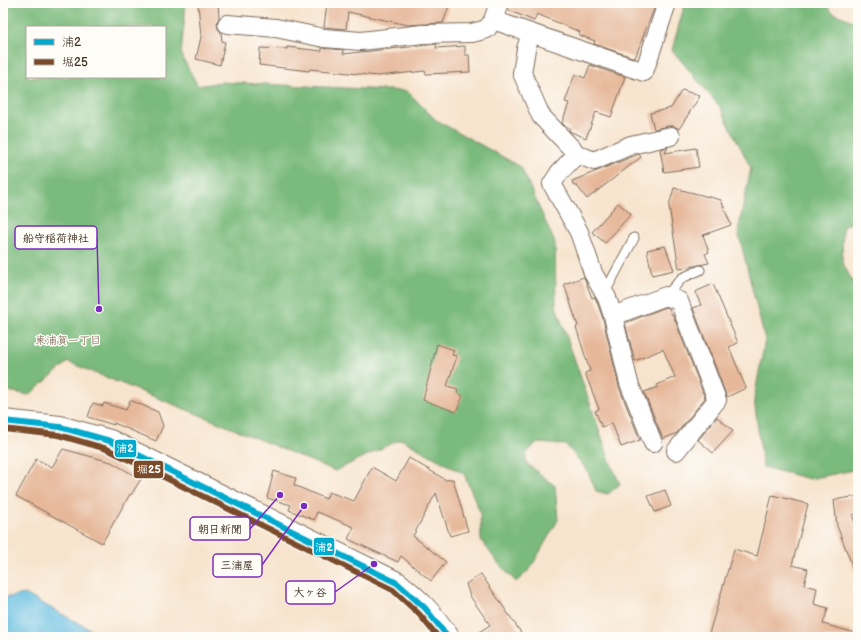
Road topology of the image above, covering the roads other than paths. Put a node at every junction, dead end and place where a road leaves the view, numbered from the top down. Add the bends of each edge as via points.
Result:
1 (667, 3) edge
2 (496, 11) edge
3 (227, 24) dead end
4 (531, 33) junction
5 (670, 136) dead end
6 (577, 154) junction
7 (634, 238) dead end
8 (700, 270) dead end
9 (604, 294) junction
10 (666, 296) junction
11 (613, 316) junction
12 (3, 421) edge
13 (653, 443) dead end
14 (676, 451) dead end
15 (448, 637) edge

1 - 4 street via 644,72
2 - 3 street via 487,29 472,33 423,34 361,41 324,38 276,28
2 - 4 street
4 - 6 street via 522,73 541,116
5 - 6 street via 631,145 594,161
6 - 9 street via 552,184 579,232
7 - 9 lane
8 - 10 lane via 682,278
9 - 11 street
10 - 11 street
10 - 14 street via 679,301 717,400
11 - 13 street via 629,384
12 - 15 main road via 60,427 110,442 397,583 417,598

